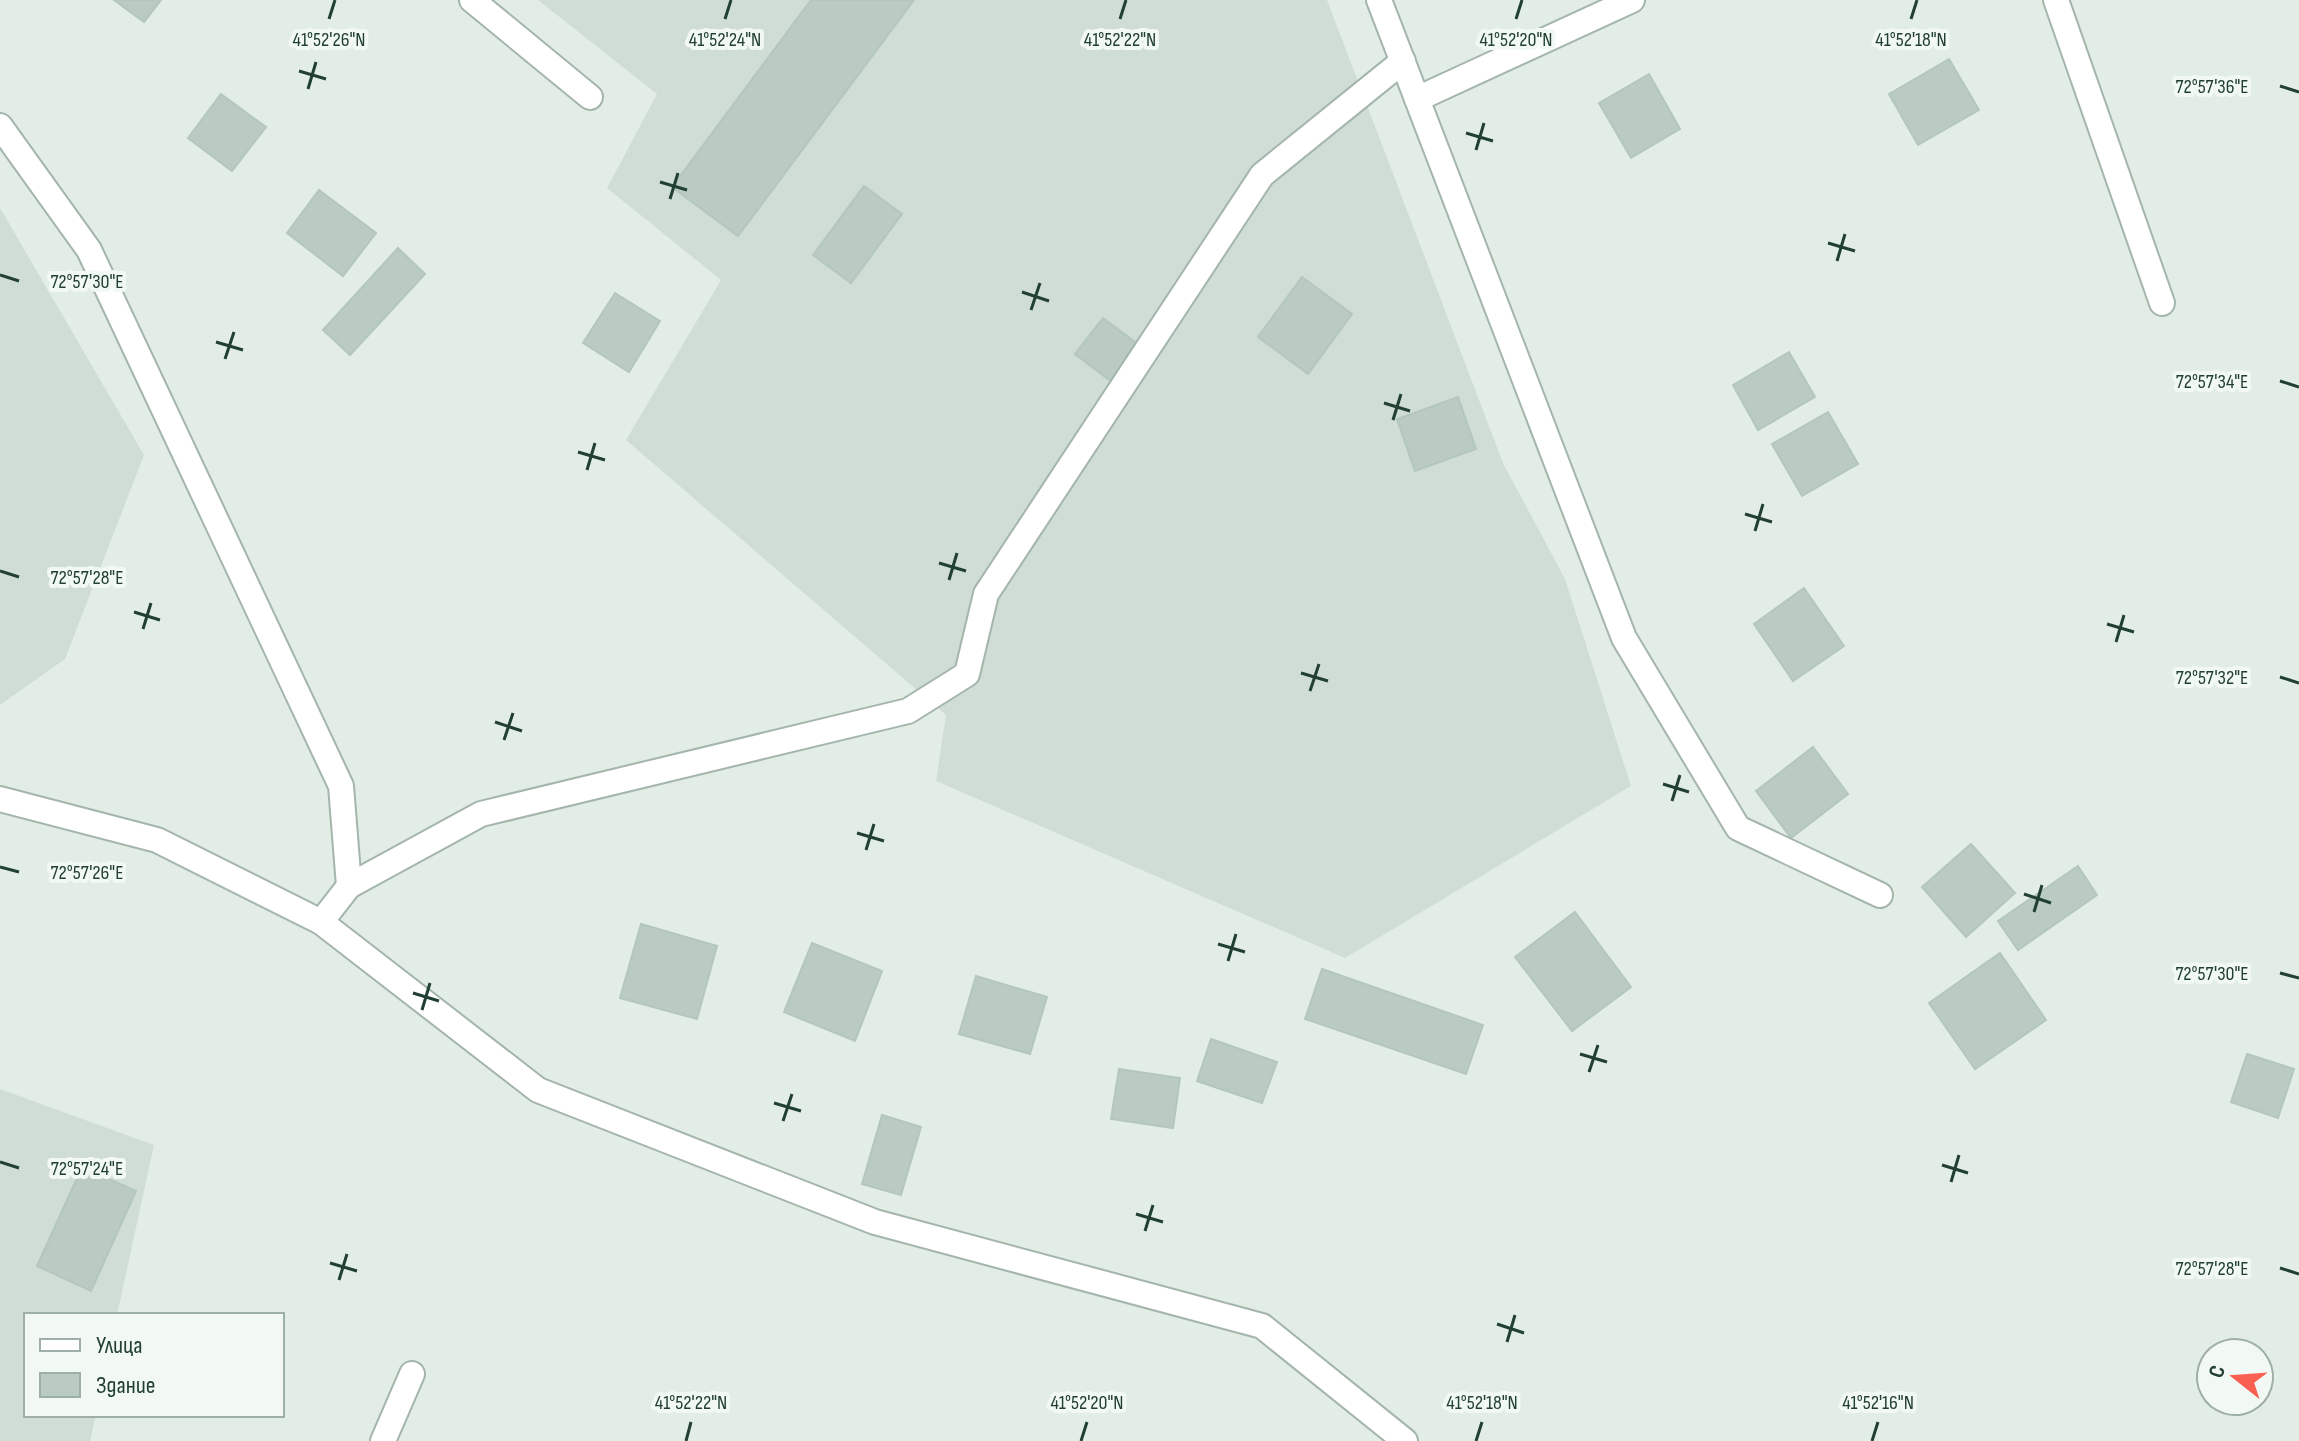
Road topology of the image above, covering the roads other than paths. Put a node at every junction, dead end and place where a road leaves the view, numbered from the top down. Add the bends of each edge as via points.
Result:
1 (472, 0) edge
2 (1379, 0) edge
3 (1632, 0) edge
4 (2056, 0) edge
5 (1403, 61) junction
6 (590, 97) dead end
7 (1417, 99) junction
8 (0, 126) edge
9 (2162, 303) dead end
10 (0, 799) edge
11 (349, 886) junction
12 (1880, 895) dead end
13 (321, 922) junction
14 (412, 1374) dead end
15 (383, 1441) edge
16 (1405, 1441) edge

1 - 6 street
2 - 5 street
3 - 7 street
4 - 9 street
5 - 7 street
5 - 11 street via 1262,175 986,594 967,674 908,711 481,814
7 - 12 street via 1624,638 1738,828
8 - 11 street via 89,250 341,786
10 - 13 street via 157,840
11 - 13 street
13 - 16 street via 538,1090 875,1222 1262,1326
14 - 15 street

